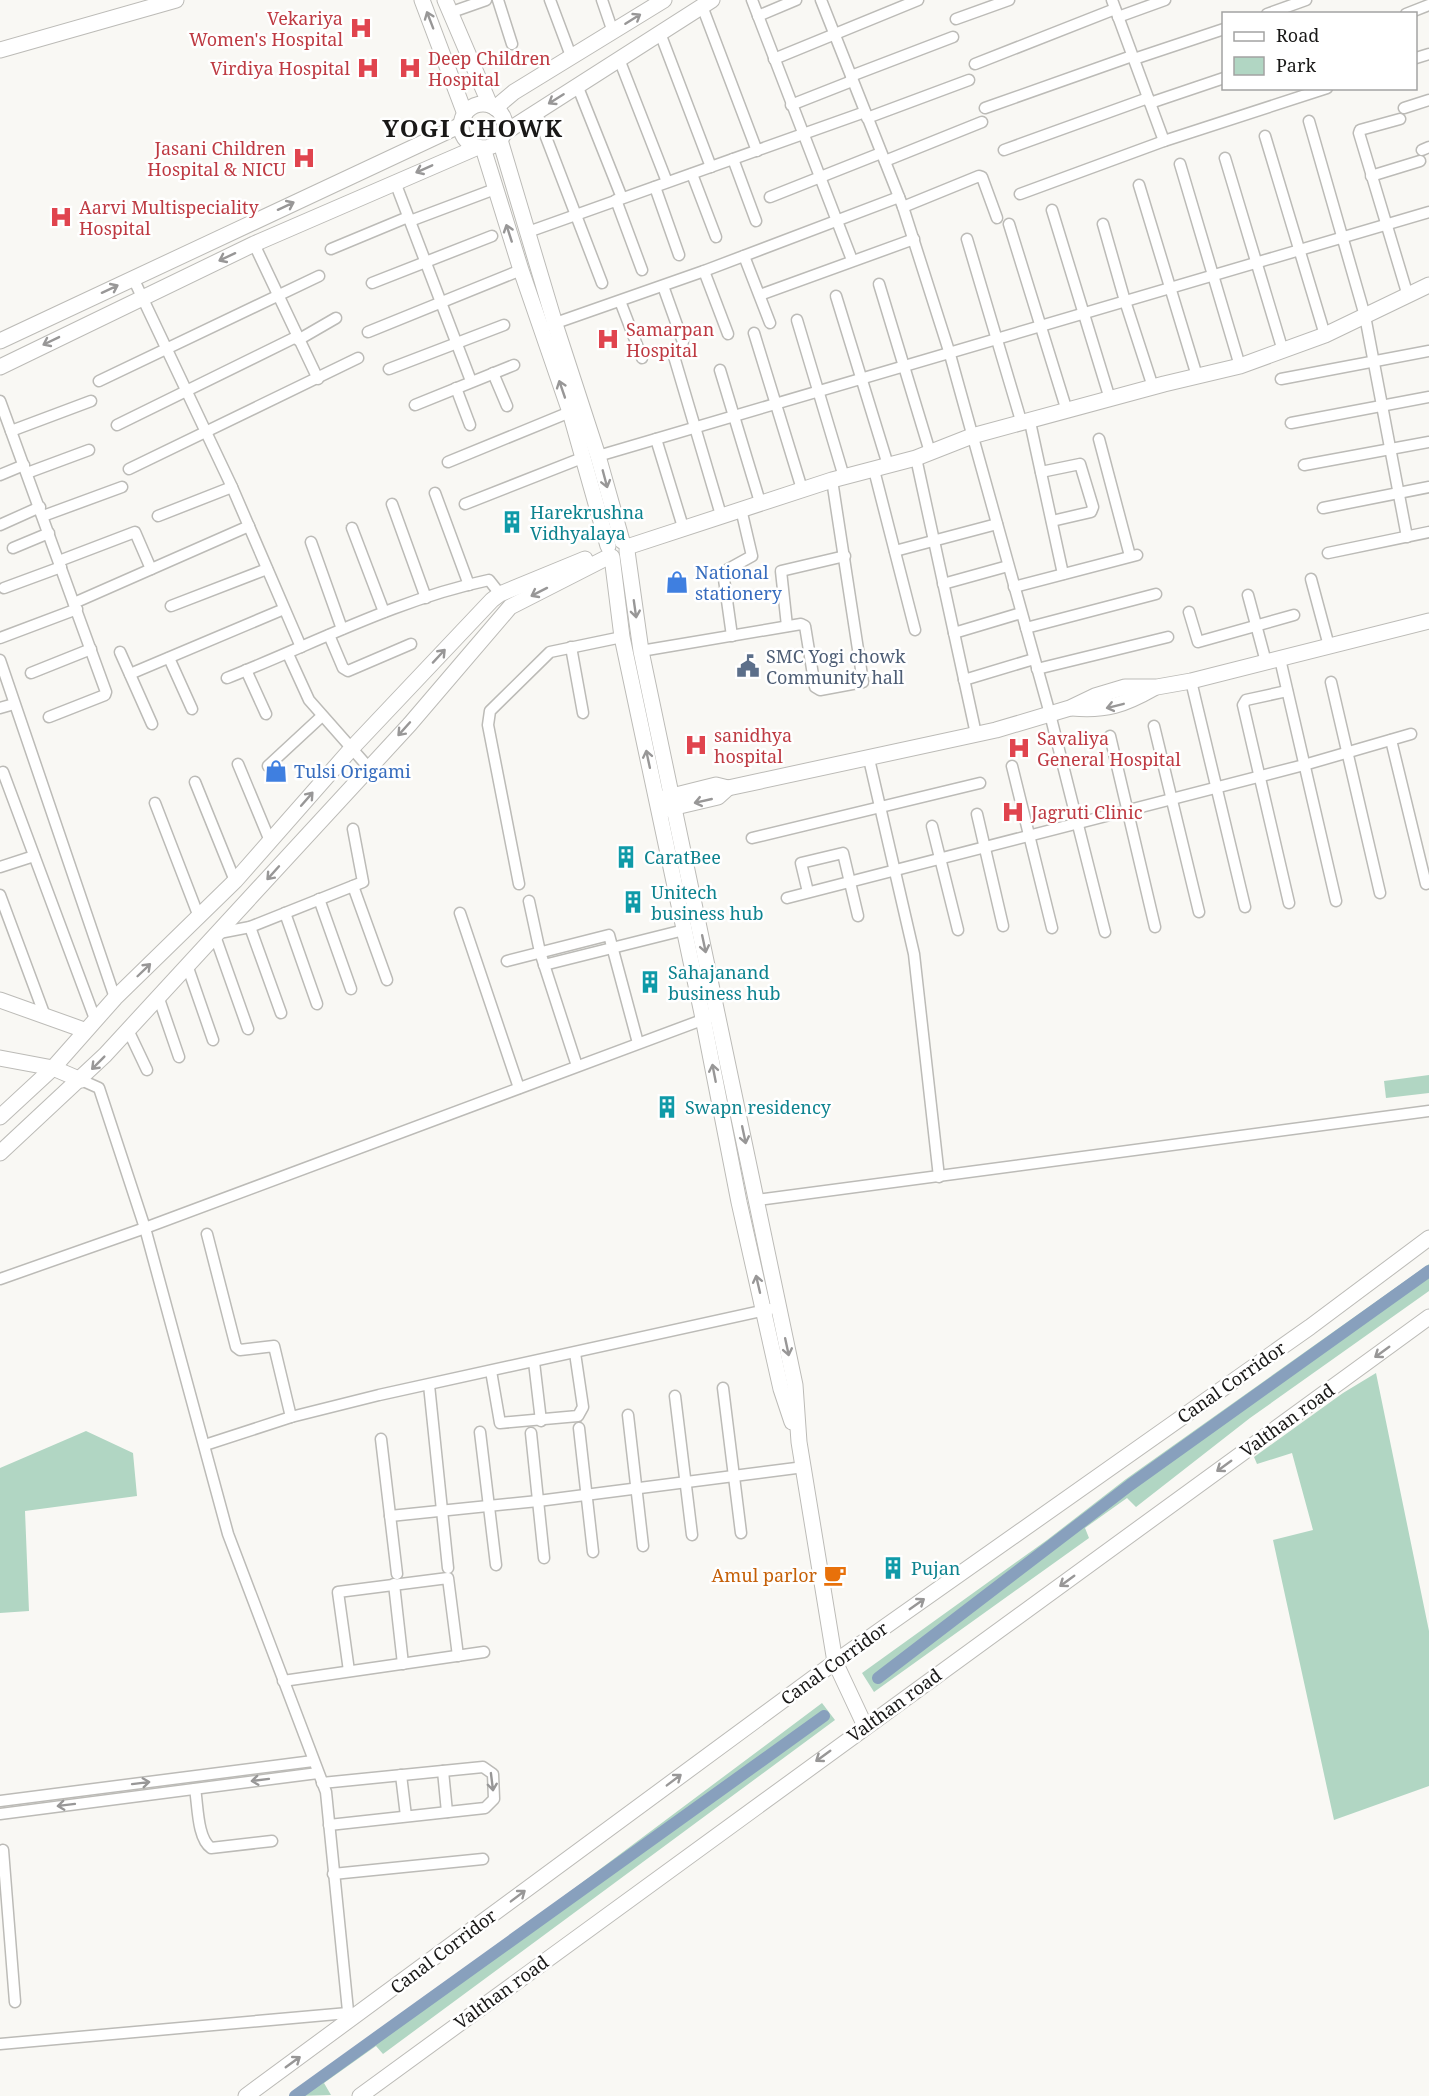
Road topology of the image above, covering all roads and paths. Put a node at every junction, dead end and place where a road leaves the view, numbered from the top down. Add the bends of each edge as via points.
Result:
1 (176, 0) edge
2 (422, 0) edge
3 (486, 0) edge
4 (498, 0) edge
5 (550, 0) edge
6 (602, 0) edge
7 (752, 0) edge
8 (796, 0) edge
9 (821, 0) edge
10 (918, 0) edge
11 (1009, 0) edge
12 (1165, 0) edge
13 (1306, 0) edge
14 (1427, 0) edge
15 (658, 2) edge
16 (707, 3) edge
17 (1429, 5) edge
18 (447, 7) edge
19 (1282, 7) edge
20 (1115, 9) edge
21 (1411, 12) edge
22 (758, 16) junction
23 (956, 19) dead end
24 (1222, 29) edge
25 (613, 32) junction
26 (660, 33) junction
27 (834, 35) junction
28 (953, 37) dead end
29 (513, 44) dead end
30 (0, 50) edge
31 (571, 56) junction
32 (1133, 57) junction
33 (619, 59) junction
34 (774, 59) junction
35 (975, 64) dead end
36 (851, 79) junction
37 (1222, 79) edge
38 (969, 80) dead end
39 (578, 85) junction
40 (1312, 91) edge
41 (1149, 100) junction
42 (1429, 100) edge
43 (791, 105) junction
44 (493, 107) junction
45 (985, 108) dead end
46 (1404, 108) dead end
47 (536, 111) junction
48 (866, 116) junction
49 (1400, 119) dead end
50 (463, 120) junction
51 (1309, 121) dead end
52 (982, 122) dead end
53 (802, 135) junction
54 (1265, 136) dead end
55 (502, 137) junction
56 (1164, 141) junction
57 (481, 147) junction
58 (1004, 150) dead end
59 (757, 151) junction
60 (883, 157) junction
61 (1225, 158) dead end
62 (734, 159) junction
63 (1420, 161) dead end
64 (1180, 164) dead end
65 (711, 167) junction
66 (692, 174) junction
67 (1371, 176) junction
68 (818, 177) junction
69 (395, 182) junction
70 (667, 182) junction
71 (1139, 185) dead end
72 (655, 187) junction
73 (495, 189) junction
74 (1020, 194) dead end
75 (770, 197) dead end
76 (619, 199) junction
77 (901, 202) junction
78 (1052, 210) dead end
79 (1429, 212) edge
80 (577, 215) junction
81 (997, 218) dead end
82 (409, 219) junction
83 (836, 220) junction
84 (756, 221) dead end
85 (1010, 224) dead end
86 (1103, 224) dead end
87 (1385, 225) junction
88 (528, 232) junction
89 (492, 236) dead end
90 (716, 237) dead end
91 (1343, 237) junction
92 (914, 239) junction
93 (967, 239) dead end
94 (254, 244) junction
95 (331, 249) dead end
96 (1299, 250) junction
97 (679, 255) dead end
98 (744, 256) junction
99 (852, 260) junction
100 (1255, 261) junction
101 (424, 262) junction
102 (521, 270) junction
103 (642, 270) dead end
104 (704, 271) junction
105 (1212, 275) junction
106 (319, 276) dead end
107 (133, 278) junction
108 (372, 283) dead end
109 (602, 283) dead end
110 (879, 284) dead end
111 (1429, 285) edge
112 (663, 286) junction
113 (1170, 288) junction
114 (760, 295) junction
115 (142, 296) junction
116 (278, 296) junction
117 (836, 296) dead end
118 (1408, 296) junction
119 (620, 301) junction
120 (1125, 301) junction
121 (440, 302) junction
122 (1082, 313) junction
123 (1365, 316) junction
124 (336, 318) dead end
125 (797, 320) dead end
126 (770, 323) dead end
127 (504, 325) dead end
128 (1040, 325) junction
129 (548, 326) junction
130 (368, 332) dead end
131 (754, 333) dead end
132 (728, 334) dead end
133 (1325, 335) junction
134 (996, 338) junction
135 (297, 339) junction
136 (0, 341) edge
137 (456, 342) junction
138 (683, 342) dead end
139 (167, 350) junction
140 (950, 351) junction
141 (1283, 351) junction
142 (1429, 351) edge
143 (673, 353) dead end
144 (357, 358) dead end
145 (642, 358) dead end
146 (1373, 362) junction
147 (904, 364) junction
148 (514, 365) dead end
149 (0, 366) edge
150 (1240, 366) junction
151 (389, 369) dead end
152 (720, 370) dead end
153 (493, 373) junction
154 (1197, 376) junction
155 (862, 377) junction
156 (318, 379) junction
157 (1281, 379) dead end
158 (99, 381) dead end
159 (471, 381) junction
160 (1153, 387) junction
161 (456, 388) junction
162 (818, 390) junction
163 (187, 393) junction
164 (1429, 397) edge
165 (1110, 399) junction
166 (0, 401) edge
167 (91, 401) dead end
168 (776, 402) junction
169 (415, 405) dead end
170 (507, 406) dead end
171 (1381, 406) junction
172 (1067, 411) junction
173 (570, 412) junction
174 (734, 416) junction
175 (1026, 423) junction
176 (1291, 423) dead end
177 (117, 425) dead end
178 (470, 425) dead end
179 (6, 427) edge
180 (694, 428) junction
181 (206, 433) junction
182 (972, 436) junction
183 (656, 439) junction
184 (1099, 439) dead end
185 (1429, 442) edge
186 (1389, 448) junction
187 (89, 450) dead end
188 (923, 455) junction
189 (598, 456) junction
190 (582, 458) junction
191 (448, 462) dead end
192 (1304, 465) dead end
193 (881, 468) junction
194 (26, 469) junction
195 (129, 469) dead end
196 (1041, 472) junction
197 (0, 475) edge
198 (838, 478) junction
199 (232, 486) junction
200 (122, 487) dead end
201 (1429, 487) edge
202 (802, 489) junction
203 (435, 493) dead end
204 (1398, 493) junction
205 (760, 502) junction
206 (392, 504) dead end
207 (465, 504) dead end
208 (1323, 508) dead end
209 (741, 509) junction
210 (41, 512) junction
211 (721, 515) junction
212 (158, 516) dead end
213 (1052, 521) junction
214 (997, 524) junction
215 (0, 525) edge
216 (249, 526) junction
217 (683, 527) junction
218 (352, 528) dead end
219 (1429, 532) edge
220 (49, 533) junction
221 (1407, 537) junction
222 (934, 539) junction
223 (311, 542) dead end
224 (13, 548) dead end
225 (616, 549) junction
226 (895, 551) junction
227 (1328, 553) dead end
228 (845, 556) junction
229 (60, 564) junction
230 (1008, 566) junction
231 (151, 569) junction
232 (267, 569) junction
233 (1063, 574) junction
234 (1311, 579) dead end
235 (943, 584) junction
236 (469, 585) junction
237 (1014, 587) junction
238 (4, 588) dead end
239 (500, 594) junction
240 (1156, 594) dead end
241 (1248, 595) dead end
242 (426, 598) junction
243 (76, 606) junction
244 (171, 606) dead end
245 (284, 609) junction
246 (384, 612) junction
247 (1189, 612) dead end
248 (1021, 613) junction
249 (1294, 615) dead end
250 (1429, 621) edge
251 (787, 626) junction
252 (1256, 626) junction
253 (1026, 628) junction
254 (342, 629) junction
255 (915, 630) dead end
256 (954, 633) junction
257 (329, 635) junction
258 (732, 636) junction
259 (622, 637) junction
260 (1168, 637) dead end
261 (0, 638) edge
262 (411, 644) dead end
263 (1329, 646) junction
264 (301, 647) junction
265 (571, 647) junction
266 (91, 649) junction
267 (641, 651) junction
268 (120, 652) dead end
269 (288, 654) junction
270 (169, 658) junction
271 (0, 660) edge
272 (1273, 661) junction
273 (1036, 664) junction
274 (246, 670) junction
275 (31, 673) dead end
276 (130, 674) junction
277 (226, 678) dead end
278 (964, 680) junction
279 (1191, 681) junction
280 (1331, 682) dead end
281 (1287, 691) junction
282 (14, 704) junction
283 (0, 708) edge
284 (192, 709) dead end
285 (583, 713) dead end
286 (266, 714) dead end
287 (1050, 714) junction
288 (322, 716) junction
289 (50, 717) dead end
290 (152, 724) dead end
291 (1154, 726) dead end
292 (976, 734) junction
293 (1411, 734) dead end
294 (1110, 736) dead end
295 (1391, 740) junction
296 (352, 748) junction
297 (1348, 753) junction
298 (869, 759) junction
299 (238, 764) dead end
300 (1304, 765) junction
301 (268, 766) dead end
302 (1012, 766) dead end
303 (369, 768) junction
304 (3, 772) dead end
305 (1260, 777) junction
306 (195, 782) dead end
307 (980, 783) dead end
308 (1216, 788) junction
309 (1172, 800) junction
310 (155, 803) dead end
311 (666, 803) junction
312 (881, 809) junction
313 (1127, 811) junction
314 (977, 814) dead end
315 (1078, 824) junction
316 (932, 826) dead end
317 (353, 829) dead end
318 (1029, 837) junction
319 (752, 838) dead end
320 (270, 841) junction
321 (985, 848) junction
322 (34, 856) junction
323 (942, 859) junction
324 (0, 867) edge
325 (897, 871) junction
326 (236, 881) junction
327 (851, 882) junction
328 (519, 884) dead end
329 (1426, 884) dead end
330 (352, 886) junction
331 (808, 892) junction
332 (1380, 893) dead end
333 (0, 895) edge
334 (788, 898) dead end
335 (319, 899) junction
336 (529, 901) dead end
337 (1336, 901) dead end
338 (1289, 903) dead end
339 (1245, 907) dead end
340 (1199, 912) dead end
341 (285, 913) junction
342 (460, 913) dead end
343 (858, 916) dead end
344 (199, 917) junction
345 (1003, 926) dead end
346 (250, 927) junction
347 (1052, 927) dead end
348 (1155, 927) dead end
349 (684, 930) junction
350 (958, 930) dead end
351 (1105, 932) dead end
352 (217, 934) junction
353 (614, 947) junction
354 (540, 952) junction
355 (507, 961) dead end
356 (187, 965) junction
357 (544, 965) junction
358 (387, 980) dead end
359 (351, 988) dead end
360 (158, 996) junction
361 (115, 998) junction
362 (0, 1000) edge
363 (317, 1004) dead end
364 (281, 1013) dead end
365 (45, 1016) junction
366 (711, 1017) junction
367 (90, 1025) junction
368 (248, 1029) dead end
369 (128, 1030) junction
370 (213, 1040) dead end
371 (638, 1043) junction
372 (179, 1057) dead end
373 (0, 1058) edge
374 (577, 1066) junction
375 (53, 1068) junction
376 (147, 1070) dead end
377 (81, 1080) junction
378 (519, 1088) junction
379 (1429, 1111) edge
380 (0, 1117) edge
381 (0, 1153) edge
382 (939, 1177) junction
383 (757, 1200) junction
384 (145, 1228) junction
385 (207, 1234) dead end
386 (1429, 1238) edge
387 (0, 1279) edge
388 (771, 1308) junction
389 (1429, 1317) edge
390 (574, 1353) junction
391 (534, 1362) junction
392 (491, 1371) junction
393 (429, 1385) junction
394 (723, 1388) dead end
395 (675, 1396) dead end
396 (628, 1415) dead end
397 (291, 1417) junction
398 (542, 1420) junction
399 (579, 1428) dead end
400 (480, 1432) dead end
401 (531, 1433) dead end
402 (381, 1439) dead end
403 (205, 1445) junction
404 (804, 1467) junction
405 (735, 1476) junction
406 (686, 1482) junction
407 (637, 1489) junction
408 (586, 1494) junction
409 (538, 1501) junction
410 (489, 1505) junction
411 (440, 1511) junction
412 (390, 1516) junction
413 (741, 1533) dead end
414 (692, 1535) dead end
415 (643, 1546) dead end
416 (593, 1552) dead end
417 (544, 1558) dead end
418 (496, 1565) dead end
419 (447, 1568) dead end
420 (396, 1579) junction
421 (484, 1652) dead end
422 (458, 1656) junction
423 (835, 1662) junction
424 (403, 1664) junction
425 (349, 1671) junction
426 (283, 1681) junction
427 (865, 1726) junction
428 (313, 1761) junction
429 (442, 1771) junction
430 (401, 1775) junction
431 (320, 1778) junction
432 (195, 1789) junction
433 (0, 1801) edge
434 (447, 1812) junction
435 (0, 1814) edge
436 (406, 1816) junction
437 (329, 1825) junction
438 (272, 1841) dead end
439 (3, 1850) dead end
440 (483, 1859) dead end
441 (333, 1874) junction
442 (5, 1949) edge
443 (15, 2002) dead end
444 (348, 2017) junction
445 (0, 2044) edge
446 (246, 2096) edge
447 (360, 2096) edge

1 - 30 street
50 -> 2 street
3 - 18 street
4 - 29 street
5 - 31 street
6 - 25 street
7 - 22 street
8 - 22 street
9 - 27 street
10 - 27 street
11 - 23 street
12 - 20 street
13 - 19 street
14 - 17 street
25 -> 15 street
16 - 26 street
16 - 59 street
17 - 21 street
18 - 44 street
20 - 32 street
20 - 35 street
22 - 34 street
24 - 32 street
25 - 31 street
26 - 33 street
26 - 65 street
27 - 34 street
27 - 36 street
28 - 36 street
31 - 44 street
32 - 41 street
32 - 45 street
33 - 39 street
33 - 70 street
34 - 43 street
36 - 43 street
36 - 48 street
37 - 41 street
38 - 48 street
39 -> 47 street
39 - 76 street
40 - 56 street
41 - 56 street
41 - 58 street
42 - 46 street
43 - 53 street
44 - 50 street via 474,106
44 - 55 street via 504,119
47 - 55 street
47 - 80 street
48 - 53 street
48 - 60 street
49 - 67 street via 1359,131
50 - 57 street via 466,139
107 -> 50 street
51 - 91 street
52 - 60 street
53 - 59 street
53 - 68 street
54 - 96 street
55 - 57 street
55 - 88 street
56 - 74 street
57 -> 69 street
57 - 73 street
59 - 62 street
60 - 68 street
60 - 77 street
61 - 100 street
62 - 65 street
62 - 84 street
63 - 67 street
64 - 105 street
65 - 66 street
66 - 70 street
66 - 90 street
67 - 87 street
68 - 75 street
68 - 83 street
69 - 82 street
69 - 94 street
70 - 72 street
71 - 113 street
72 - 76 street
72 - 97 street
73 - 82 street
102 -> 73 street
76 - 80 street
76 - 103 street
77 - 81 street via 980,176
77 - 83 street
77 - 92 street
78 - 122 street
79 - 87 street
80 - 88 street
80 - 109 street
82 - 95 street
82 - 101 street
83 - 98 street
83 - 99 street
85 - 128 street
86 - 120 street
87 - 91 street
87 - 118 street
88 - 129 street
89 - 101 street
91 - 96 street
91 - 123 street
92 - 99 street
92 - 140 street
93 - 134 street
94 -> 115 street
94 - 116 street
96 - 100 street
96 - 133 street
98 - 104 street
98 - 114 street
99 - 114 street
100 - 105 street
100 - 141 street
101 - 108 street
101 - 121 street
102 - 121 street
102 - 129 street
104 - 112 street
104 - 132 street
105 - 113 street
105 - 150 street
106 - 116 street
107 - 115 street
136 -> 107 street
110 - 147 street
111 - 118 street
112 - 119 street
112 - 138 street
113 - 120 street
113 - 154 street
114 - 126 street
115 - 139 street
115 -> 149 street
116 - 135 street
116 - 139 street
117 - 155 street
118 - 123 street
119 - 129 street
119 - 145 street
120 - 122 street
120 - 160 street
121 - 130 street
121 - 137 street
122 - 128 street
122 - 165 street
123 - 133 street
123 - 146 street
124 - 135 street
125 - 162 street
127 - 137 street
128 - 134 street
128 - 172 street
173 -> 129 street
129 - 189 street
131 - 168 street
133 - 141 street
134 - 140 street
134 - 175 street
135 - 156 street
135 - 163 street
137 - 151 street
137 - 159 street
139 - 158 street
139 - 163 street
140 - 147 street
140 - 182 street
141 - 150 street
142 - 146 street
143 - 180 street
144 - 156 street
146 - 157 street
146 - 171 street
147 - 155 street
147 - 188 street
148 - 153 street
150 - 154 street
152 - 174 street
153 - 159 street
153 - 170 street
154 - 160 street
155 - 162 street
155 - 193 street
156 - 181 street
159 - 161 street
160 - 165 street
161 - 169 street
161 - 178 street
162 - 168 street
162 - 198 street
163 - 177 street
163 - 181 street
164 - 171 street
165 - 172 street
166 - 179 street
167 - 179 street
168 - 174 street
168 - 202 street
171 - 176 street
171 - 186 street
172 - 175 street
173 - 190 street
173 - 191 street
174 - 180 street
174 - 205 street
175 - 182 street
175 - 196 street
179 - 194 street
180 - 183 street
180 - 211 street
181 - 195 street
181 - 199 street
182 - 188 street
182 - 214 street
183 - 189 street
183 - 217 street
184 - 233 street via 1134,555
185 - 186 street
186 - 192 street
186 - 204 street
187 - 194 street
188 - 193 street
188 - 222 street
189 -> 225 street
190 - 207 street
190 - 225 street
193 - 198 street
193 - 226 street
194 - 197 street
194 - 210 street
196 - 213 street
196 - 213 street via 1080,464 1093,507 1091,512
198 - 202 street
198 - 228 street
199 - 212 street
199 - 216 street
200 - 210 street
201 - 204 street
202 - 205 street
203 - 236 street
204 - 208 street
204 - 221 street
205 - 209 street
206 - 242 street
209 - 211 street
209 - 258 street via 752,556 723,572
210 - 215 street
210 - 220 street
211 - 217 street
213 - 233 street
214 - 222 street
214 - 230 street
216 - 231 street
216 - 232 street
217 - 225 street
218 - 246 street
219 - 221 street
220 - 224 street
220 - 229 street
221 - 227 street
222 - 226 street
222 - 235 street
223 - 254 street
225 - 239 street
225 - 259 street
225 -> 267 street
225 -> 303 street via 510,607
226 - 255 street
228 - 251 street via 781,571
228 - 251 street via 864,681 817,689 805,626
229 - 231 street via 135,532
229 - 238 street
229 - 243 street
230 - 235 street
230 - 237 street
231 - 243 street
232 - 244 street
232 - 245 street
233 - 237 street
234 - 263 street
235 - 256 street
236 - 239 street via 491,580
236 - 242 street
237 - 248 street
296 -> 239 street
240 - 253 street
241 - 252 street
242 - 246 street
243 - 261 street
243 - 266 street
245 - 264 street
245 - 270 street
246 - 254 street
247 - 252 street via 1198,642
248 - 253 street
248 - 256 street
249 - 252 street
250 - 263 street
251 - 258 street
252 - 272 street
253 - 273 street
254 - 257 street
256 - 278 street
257 - 262 street via 343,668 348,671
257 - 264 street
258 - 267 street
259 - 265 street
311 -> 259 street
260 - 273 street
263 - 272 street
264 - 269 street
265 - 285 street
265 - 328 street via 546,655 488,716
266 - 275 street
266 - 289 street via 105,694
267 - 311 street
268 - 276 street
269 - 274 street
269 - 288 street via 306,695
270 - 276 street
270 - 284 street
271 - 282 street
272 - 279 street
272 - 281 street
273 - 278 street
273 - 287 street
274 - 277 street
274 - 286 street
276 - 290 street
278 - 292 street
279 - 287 street via 1157,687 1126,703 1098,710 1070,708
279 - 308 street
280 - 297 street
281 - 300 street
281 - 305 street via 1246,700 1243,705
282 - 283 street
282 - 361 street
287 - 292 street
287 - 315 street
288 - 296 street
288 - 301 street
291 - 309 street
292 - 298 street
293 - 295 street
294 - 313 street
295 - 297 street
295 - 329 street
296 - 303 street
320 -> 296 street
297 - 300 street
297 - 332 street
298 - 311 street via 728,788 716,785
298 - 312 street
299 - 320 street
300 - 305 street
300 - 337 street
302 - 318 street
303 -> 352 street
304 - 322 street
305 - 308 street
305 - 338 street
306 - 326 street
307 - 312 street
308 - 309 street
308 - 339 street
309 - 313 street
309 - 340 street
310 - 344 street
311 - 349 street
311 -> 366 street
312 - 319 street
312 - 325 street
313 - 315 street
313 - 348 street
314 - 321 street
315 - 318 street
315 - 351 street
316 - 323 street
317 - 330 street via 365,880
318 - 321 street
318 - 347 street
320 - 326 street
321 - 323 street
321 - 345 street
322 - 324 street
322 - 367 street
323 - 325 street
323 - 350 street
325 - 327 street
325 - 382 street via 914,954
326 - 344 street
327 - 331 street
327 - 331 street via 841,852 801,863
327 - 343 street
330 - 335 street
330 - 358 street
331 - 334 street
333 - 365 street
335 - 341 street
335 - 359 street
336 - 354 street
341 - 346 street
341 - 363 street
342 - 378 street
361 -> 344 street
346 - 352 street
346 - 364 street
349 - 353 street
349 - 366 street
352 - 356 street
352 - 368 street
353 - 354 street via 607,935
353 - 357 street
353 - 371 street
354 - 355 street
354 - 357 street
356 - 360 street
356 - 370 street
357 - 374 street
360 - 369 street
360 - 372 street
361 - 367 street
362 - 365 street
365 - 367 street
366 - 371 street
366 -> 383 street
388 -> 366 street via 739,1202
367 - 375 street
369 - 376 street
369 -> 377 street
371 - 374 street
373 - 375 street
374 - 378 street
375 - 377 street
375 - 380 street
377 - 381 street
377 - 384 street via 99,1088
378 - 384 street
379 - 382 street
382 - 383 street
383 - 388 street
384 - 387 street
384 - 403 street
385 - 397 street via 236,1347 240,1350 274,1346
423 -> 386 street, Canal Corridor via 1310,1327
388 - 390 street
388 - 404 street via 781,1389
389 -> 427 street, Valthan road
390 - 391 street
390 - 398 street via 582,1412 578,1416
391 - 392 street
391 - 398 street
392 - 393 street
392 - 398 street via 500,1423
393 - 397 street
393 - 411 street
394 - 405 street
395 - 406 street
396 - 407 street
397 - 403 street
399 - 408 street
400 - 410 street
401 - 409 street
402 - 412 street
403 - 426 street via 228,1534
404 - 405 street
404 - 423 street
405 - 406 street
405 - 413 street
406 - 407 street
406 - 414 street
407 - 408 street
407 - 415 street
408 - 409 street
408 - 416 street
409 - 410 street
409 - 417 street
410 - 411 street
410 - 418 street
411 - 412 street
411 - 419 street
412 - 420 street
420 - 422 street via 447,1578
420 - 424 street
420 - 425 street via 338,1592
421 - 422 street
422 - 424 street
423 - 427 street
444 -> 423 street, Canal Corridor
424 - 425 street
425 - 426 street
426 - 428 street
427 -> 447 street, Valthan road
428 - 431 street
433 -> 428 street
429 - 430 street
429 - 434 street
429 -> 434 street via 483,1767 493,1774 491,1805
430 - 431 street via 340,1781
430 - 436 street
431 -> 432 street
431 - 437 street via 326,1792
432 -> 435 street
432 - 438 street via 205,1844 211,1848
434 - 436 street
436 - 437 street
437 - 441 street
439 - 442 street
440 - 441 street
441 - 444 street
442 - 443 street
444 - 445 street
446 -> 444 street, Canal Corridor

